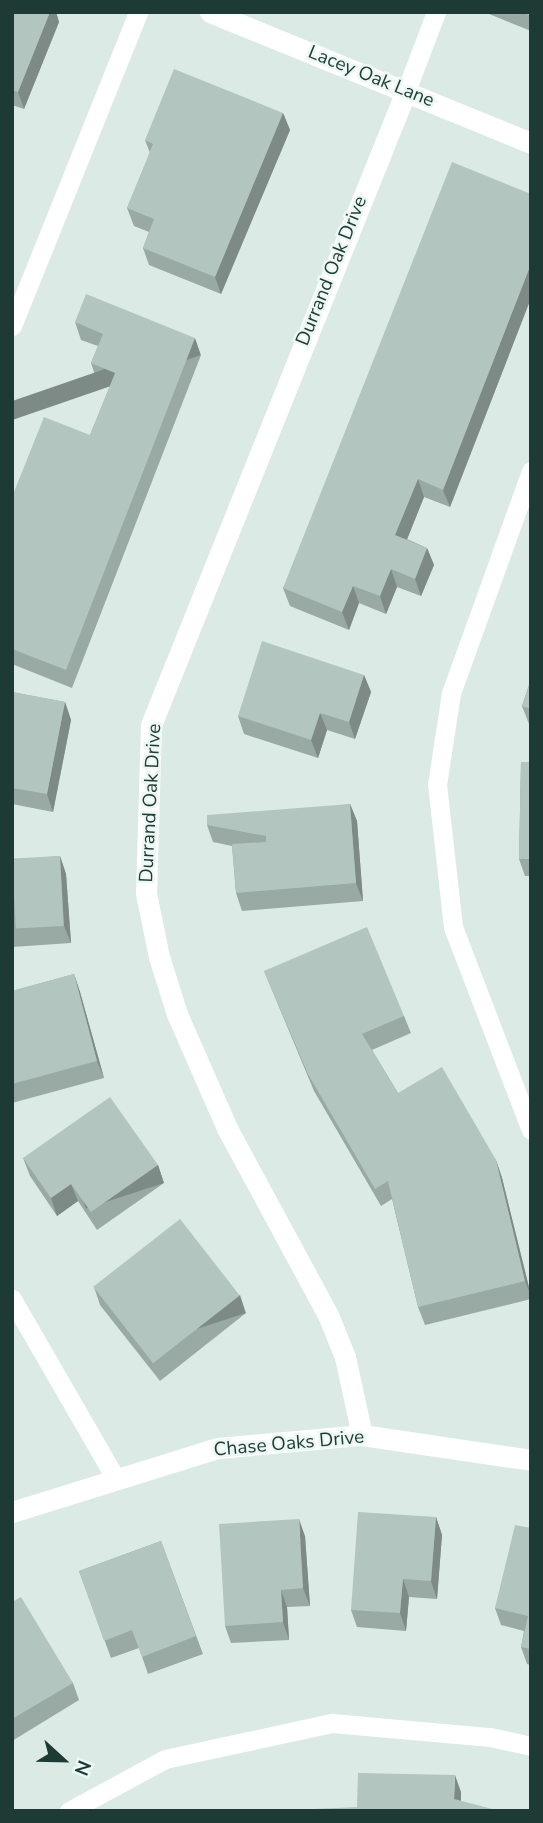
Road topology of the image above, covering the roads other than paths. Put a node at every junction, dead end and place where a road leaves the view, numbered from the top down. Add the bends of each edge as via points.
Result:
1 (138, 12) edge
2 (210, 12) edge
3 (436, 12) edge
4 (405, 91) junction
5 (531, 143) edge
6 (12, 326) edge
7 (531, 471) edge
8 (531, 1130) edge
9 (12, 1299) edge
10 (362, 1435) junction
11 (531, 1460) edge
12 (114, 1476) junction
13 (12, 1511) edge
14 (531, 1746) edge
15 (69, 1811) edge

1 - 6 lane
2 - 4 street, Lacey Oak Lane
3 - 4 lane
4 - 5 street, Lacey Oak Lane
4 - 10 street, Durrand Oak Drive via 151,725 146,893 159,957 177,1014 227,1128 328,1315 345,1357
7 - 8 lane via 451,693 437,784 453,927
9 - 12 lane
10 - 11 street, Chase Oaks Drive
10 - 12 street, Chase Oaks Drive via 218,1448
12 - 13 street, Chase Oaks Drive
14 - 15 lane via 490,1737 332,1723 165,1759

